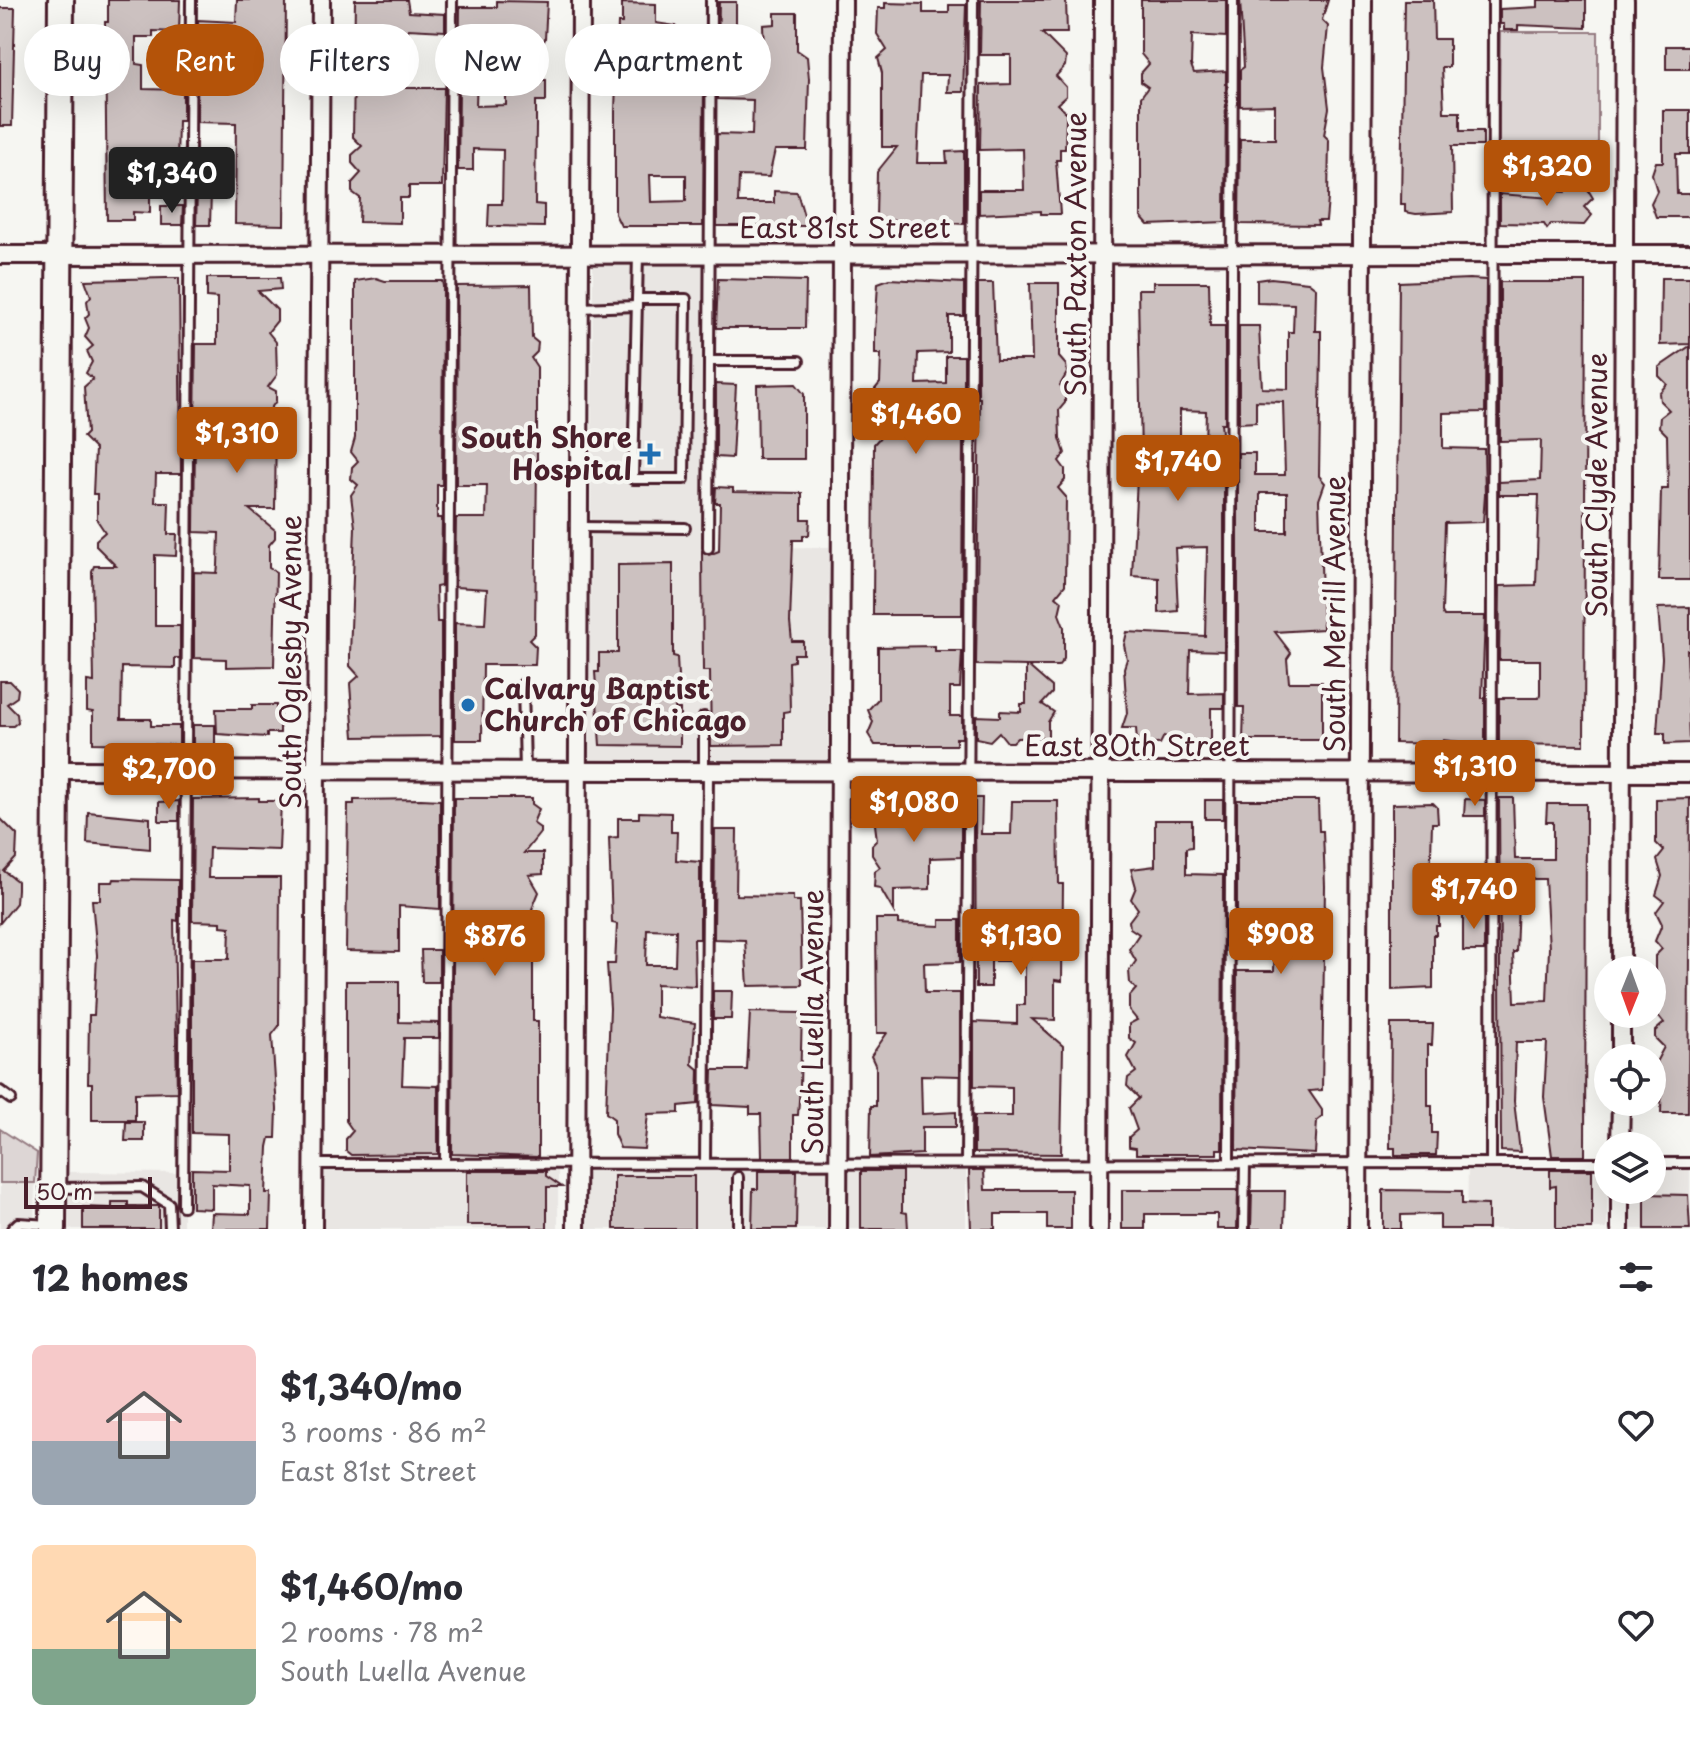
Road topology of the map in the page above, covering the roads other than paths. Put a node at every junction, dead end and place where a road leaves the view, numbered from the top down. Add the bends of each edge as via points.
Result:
1 (61, 0) edge
2 (191, 0) edge
3 (321, 0) edge
4 (452, 0) edge
5 (581, 0) edge
6 (711, 0) edge
7 (843, 0) edge
8 (973, 0) edge
9 (1103, 0) edge
10 (1233, 0) edge
11 (1363, 0) edge
12 (1493, 0) edge
13 (1625, 0) edge
14 (450, 254) junction
15 (580, 254) junction
16 (638, 254) junction
17 (709, 254) junction
18 (842, 254) junction
19 (972, 254) junction
20 (1102, 254) junction
21 (1232, 254) junction
22 (1362, 254) junction
23 (1493, 254) junction
24 (1624, 254) junction
25 (1690, 254) edge
26 (0, 255) edge
27 (60, 255) junction
28 (190, 255) junction
29 (320, 255) junction
30 (637, 303) junction
31 (580, 308) junction
32 (709, 361) junction
33 (799, 361) dead end
34 (579, 471) junction
35 (633, 471) junction
36 (579, 527) junction
37 (685, 528) dead end
38 (708, 548) dead end
39 (523, 684) dead end
40 (704, 717) dead end
41 (56, 770) junction
42 (184, 770) junction
43 (316, 770) junction
44 (446, 770) junction
45 (525, 771) junction
46 (578, 771) junction
47 (706, 771) junction
48 (840, 771) junction
49 (969, 771) junction
50 (1100, 772) junction
51 (1230, 772) junction
52 (1360, 772) junction
53 (1492, 772) junction
54 (1622, 773) junction
55 (1690, 773) edge
56 (1621, 956) edge
57 (0, 1091) edge
58 (11, 1099) dead end
59 (445, 1163) junction
60 (576, 1163) junction
61 (705, 1163) junction
62 (838, 1163) junction
63 (966, 1163) junction
64 (1099, 1163) junction
65 (1229, 1163) junction
66 (1245, 1163) junction
67 (1358, 1163) junction
68 (1491, 1163) junction
69 (1594, 1163) edge
70 (1666, 1163) edge
71 (1690, 1163) edge
72 (314, 1164) junction
73 (738, 1177) dead end
74 (53, 1188) junction
75 (1620, 1204) edge
76 (183, 1206) dead end
77 (53, 1227) edge
78 (12, 1229) edge
79 (170, 1229) edge
80 (313, 1229) edge
81 (576, 1229) edge
82 (738, 1229) edge
83 (838, 1229) edge
84 (1099, 1229) edge
85 (1244, 1229) edge
86 (1358, 1229) edge
87 (1620, 1229) edge

1 - 27 street
2 - 28 lane
3 - 29 street, South Oglesby Avenue
4 - 14 lane
5 - 15 street
6 - 17 lane
7 - 18 street, South Luella Avenue
8 - 19 lane
9 - 20 street, South Paxton Avenue
10 - 21 lane
11 - 22 street, South Merrill Avenue
12 - 23 lane
13 - 24 street, South Clyde Avenue
14 - 15 street, East 81st Street
14 - 29 street, East 81st Street
14 - 44 lane
15 - 16 street, East 81st Street
15 - 31 street
16 - 17 street, East 81st Street
16 - 30 lane
17 - 18 street, East 81st Street
17 - 32 lane
18 - 19 street, East 81st Street
18 - 48 street, South Luella Avenue
19 - 20 street, East 81st Street
19 - 49 lane
20 - 21 street, East 81st Street
20 - 50 street, South Paxton Avenue
21 - 22 street, East 81st Street
21 - 51 lane
22 - 23 street, East 81st Street
22 - 52 street, South Merrill Avenue
23 - 24 street, East 81st Street
23 - 53 lane
24 - 25 street, East 81st Street
24 - 54 street, South Clyde Avenue
26 - 27 street, East 81st Street
27 - 28 street, East 81st Street
27 - 41 street
28 - 29 street, East 81st Street
28 - 42 lane
29 - 43 street, South Oglesby Avenue
30 - 31 lane
30 - 35 lane
30 - 35 lane via 686,299 684,479 633,479
31 - 34 street
32 - 33 lane
32 - 38 lane
34 - 35 lane
34 - 36 street
36 - 37 lane
36 - 46 street
39 - 45 lane
40 - 47 lane
41 - 42 street, East 80th Street
41 - 74 street
42 - 43 street, East 80th Street
42 - 76 lane
43 - 44 street, East 80th Street
43 - 72 street, South Oglesby Avenue
44 - 45 street, East 80th Street
44 - 59 lane
45 - 46 street, East 80th Street
46 - 47 street, East 80th Street
46 - 60 street
47 - 48 street, East 80th Street
47 - 61 lane
48 - 49 street, East 80th Street
48 - 62 street, South Luella Avenue
49 - 50 street, East 80th Street
49 - 63 lane
50 - 51 street, East 80th Street
50 - 64 street, South Paxton Avenue
51 - 52 street, East 80th Street
51 - 65 lane
52 - 53 street, East 80th Street
52 - 67 street, South Merrill Avenue
53 - 54 street, East 80th Street
53 - 68 lane
54 - 55 street, East 80th Street
54 - 56 street, South Clyde Avenue
57 - 58 lane
59 - 60 lane
59 - 72 lane
60 - 61 lane
60 - 81 street
61 - 62 lane
62 - 63 lane
62 - 83 street, South Luella Avenue
63 - 64 lane
64 - 65 lane
64 - 84 street, South Paxton Avenue
65 - 66 lane
66 - 67 lane
66 - 85 lane
67 - 68 lane
67 - 86 street, South Merrill Avenue
68 - 69 lane
70 - 71 lane
72 - 80 street, South Oglesby Avenue
73 - 82 lane
74 - 77 street
74 - 79 lane via 142,1187 169,1204
75 - 87 street
77 - 78 lane via 18,1223

